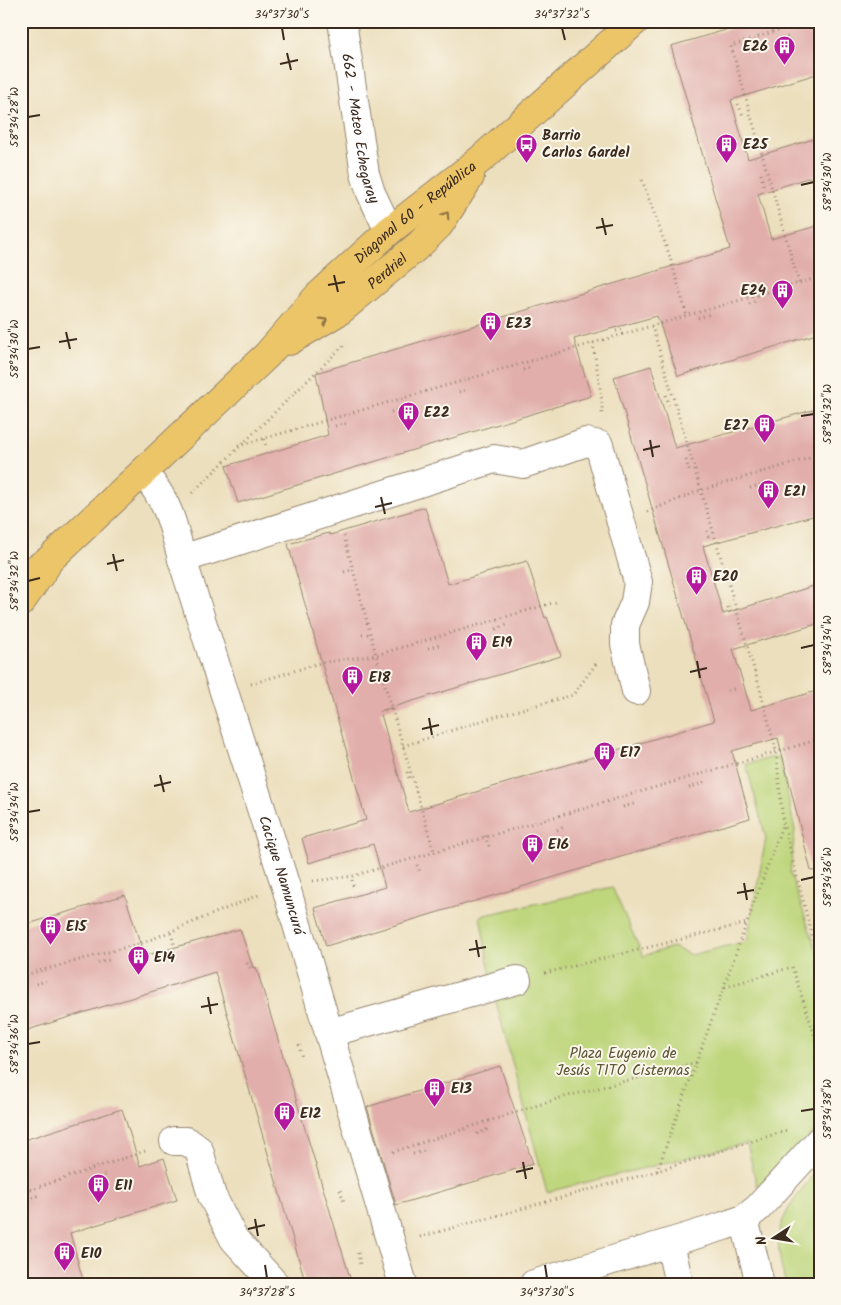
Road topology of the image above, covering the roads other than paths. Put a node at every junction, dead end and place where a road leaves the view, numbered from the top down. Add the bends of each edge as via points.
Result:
1 (342, 21) edge
2 (635, 21) edge
3 (481, 159) junction
4 (389, 231) junction
5 (267, 355) junction
6 (143, 472) junction
7 (182, 559) junction
8 (50, 560) junction
9 (21, 578) edge
10 (21, 602) edge
11 (636, 691) dead end
12 (517, 980) road end
13 (329, 1033) junction
14 (820, 1140) edge
15 (174, 1141) road end
16 (744, 1218) junction
17 (670, 1242) junction
18 (275, 1284) edge
19 (403, 1284) edge
20 (534, 1284) edge
21 (679, 1284) edge
22 (760, 1284) edge

1 - 4 street, 662 - Mateo Echegaray via 365,174
2 - 3 main road
3 - 4 main road, Diagonal 60 - República
5 -> 3 main road, Perdriel via 341,310 420,244 439,225
4 - 5 main road, Diagonal 60 - República via 318,296
5 - 6 main road
6 - 7 street, Cacique Namuncurá via 161,493
6 - 8 main road
7 - 11 street via 494,459 523,464 586,442 600,445 638,582 624,634
7 - 13 street, Cacique Namuncurá
8 - 9 main road
8 - 10 main road
12 - 13 street
13 - 19 street, Cacique Namuncurá
14 - 16 street via 758,1208
15 - 18 street via 187,1141 199,1150 212,1196 234,1239
16 - 17 street
16 - 22 street
17 - 20 street
17 - 21 street

